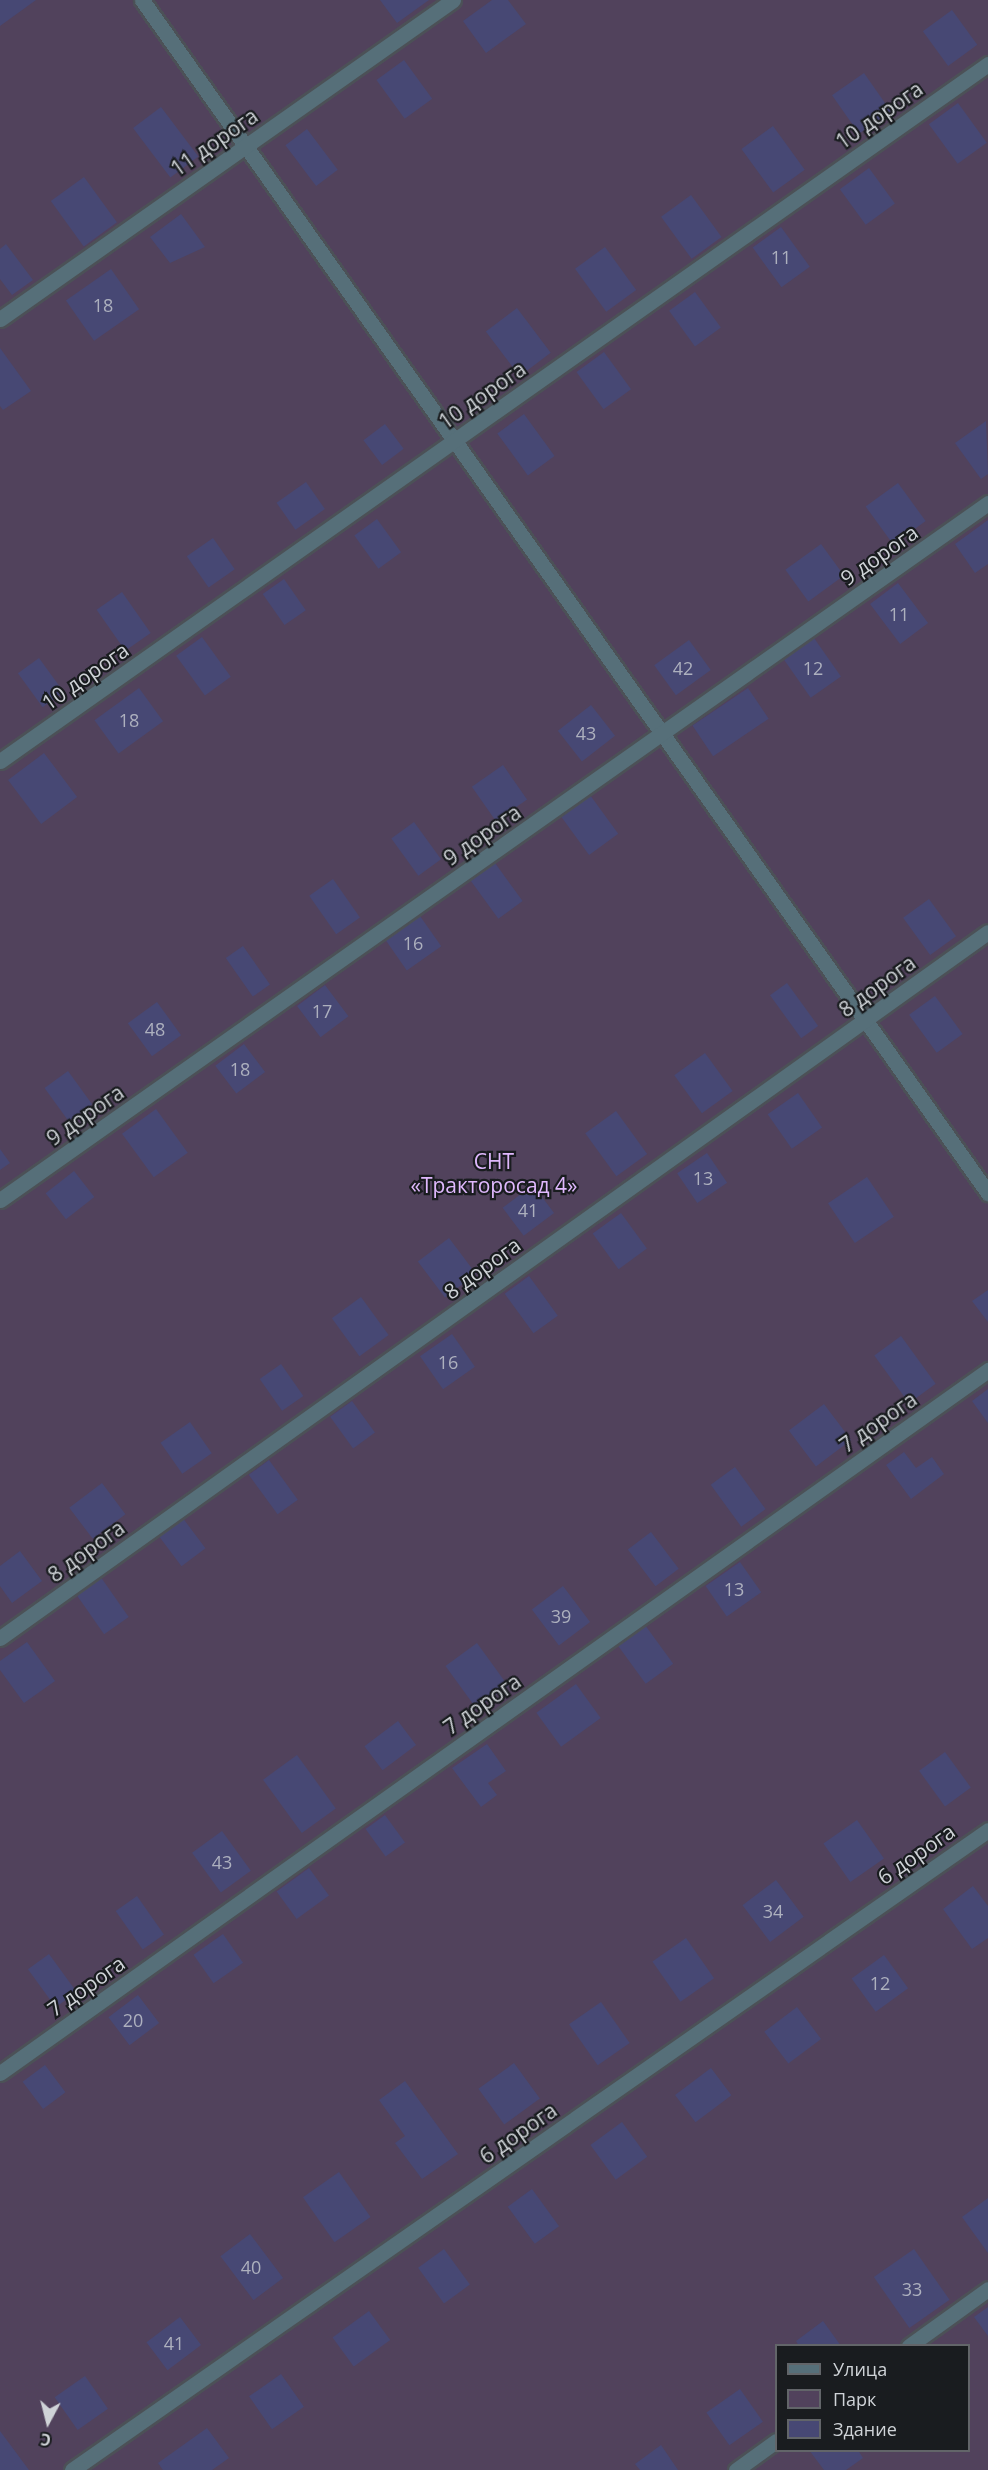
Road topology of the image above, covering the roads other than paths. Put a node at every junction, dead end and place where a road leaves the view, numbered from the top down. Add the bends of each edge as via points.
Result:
1 (142, 0) edge
2 (453, 0) edge
3 (988, 64) edge
4 (244, 147) junction
5 (0, 319) edge
6 (451, 443) junction
7 (988, 503) edge
8 (663, 733) junction
9 (0, 761) edge
10 (988, 932) edge
11 (864, 1021) junction
12 (988, 1193) edge
13 (0, 1200) edge
14 (988, 1370) edge
15 (0, 1638) edge
16 (988, 1830) edge
17 (0, 2073) edge
18 (988, 2289) edge
19 (912, 2344) edge
20 (775, 2442) edge
21 (72, 2470) edge
22 (736, 2470) edge

1 - 4 street
2 - 4 street, 11 дорога
3 - 6 street, 10 дорога
4 - 5 street, 11 дорога
4 - 6 street
6 - 8 street
6 - 9 street, 10 дорога
7 - 8 street, 9 дорога
8 - 11 street
8 - 13 street, 9 дорога
10 - 11 street, 8 дорога
11 - 12 street
11 - 15 street, 8 дорога
14 - 17 street, 7 дорога
16 - 21 street, 6 дорога
18 - 19 street
20 - 22 street

